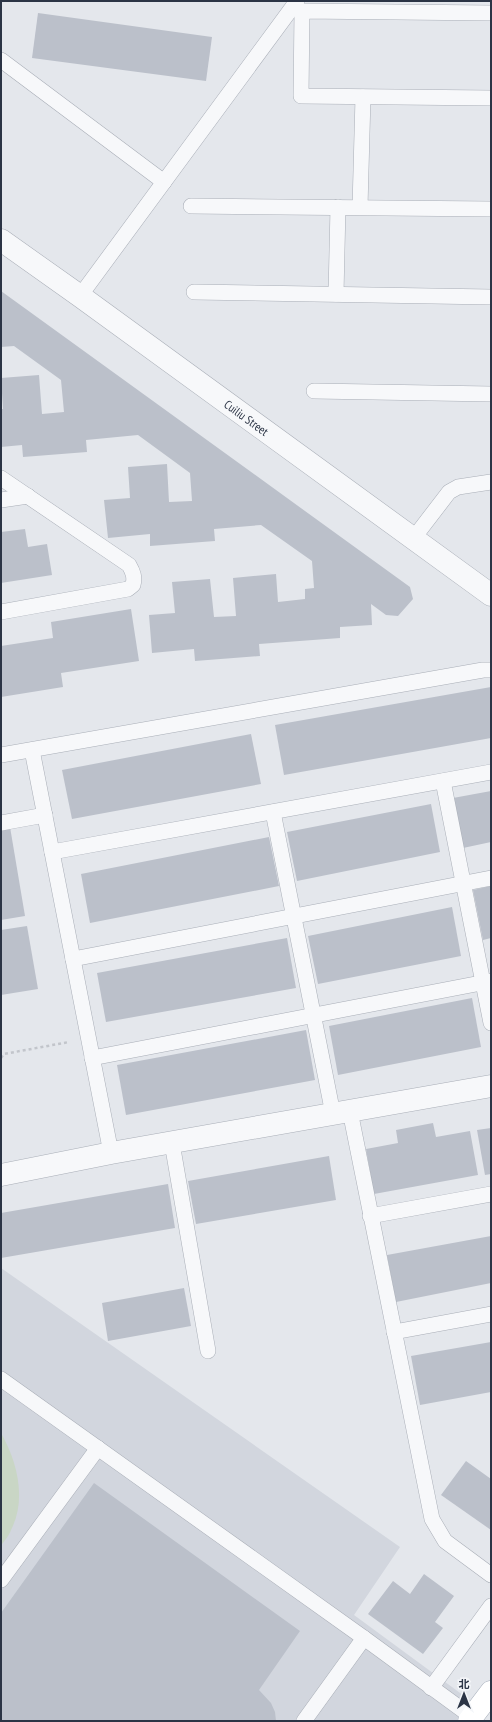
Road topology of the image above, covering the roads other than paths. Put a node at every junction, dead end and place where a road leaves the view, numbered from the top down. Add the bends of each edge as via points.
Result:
1 (297, 1) edge
2 (491, 13) edge
3 (1, 60) edge
4 (363, 97) junction
5 (491, 98) edge
6 (164, 182) junction
7 (191, 206) dead end
8 (338, 207) junction
9 (360, 207) junction
10 (491, 209) edge
11 (1, 240) edge
12 (194, 292) dead end
13 (336, 294) junction
14 (80, 296) junction
15 (491, 297) edge
16 (314, 391) dead end
17 (491, 394) edge
18 (1, 478) edge
19 (491, 482) edge
20 (28, 496) junction
21 (1, 500) edge
22 (413, 538) junction
23 (491, 595) edge
24 (1, 612) edge
25 (491, 670) edge
26 (32, 750) junction
27 (1, 755) edge
28 (491, 772) edge
29 (444, 781) junction
30 (273, 812) junction
31 (45, 815) junction
32 (1, 823) edge
33 (52, 852) junction
34 (491, 878) edge
35 (463, 883) junction
36 (294, 916) junction
37 (73, 959) junction
38 (487, 982) edge
39 (314, 1015) junction
40 (491, 1023) edge
41 (92, 1058) junction
42 (491, 1086) edge
43 (342, 1113) junction
44 (172, 1143) junction
45 (111, 1153) junction
46 (1, 1175) edge
47 (491, 1194) edge
48 (370, 1216) junction
49 (491, 1314) edge
50 (394, 1332) junction
51 (208, 1351) dead end
52 (1, 1379) edge
53 (98, 1448) junction
54 (491, 1575) edge
55 (1, 1580) edge
56 (491, 1606) edge
57 (364, 1638) junction
58 (431, 1688) junction
59 (491, 1692) edge
60 (470, 1719) edge
61 (304, 1721) edge

1 - 6 lane
2 - 4 lane via 302,11 301,96
3 - 6 lane
4 - 5 lane
4 - 9 lane
6 - 14 lane
7 - 8 lane
8 - 9 lane
8 - 13 lane
9 - 10 lane
11 - 14 street, Cuiliu Street
12 - 13 lane
13 - 15 lane
14 - 22 street, Cuiliu Street
16 - 17 lane
18 - 20 lane
19 - 22 lane via 458,487 449,492
20 - 21 lane
20 - 24 lane via 129,564 133,571 133,585 128,589
22 - 23 street, Cuiliu Street
25 - 26 lane
26 - 27 lane
26 - 31 lane
28 - 29 lane
29 - 30 lane
29 - 35 lane
30 - 33 lane
30 - 36 lane
31 - 32 lane
31 - 33 lane
33 - 37 lane
34 - 35 lane
35 - 36 lane
35 - 38 lane
36 - 37 lane
36 - 39 lane
37 - 41 lane
38 - 39 lane
38 - 40 lane
39 - 41 lane
39 - 43 lane
41 - 45 lane
42 - 43 street
43 - 44 street
43 - 48 lane
44 - 45 street
44 - 51 lane
45 - 46 street
47 - 48 lane
48 - 50 lane
49 - 50 lane
50 - 54 lane via 432,1518 445,1541
52 - 53 lane
53 - 55 lane
53 - 57 lane
56 - 58 lane
57 - 58 lane
57 - 61 lane
58 - 60 lane
59 - 60 main road

